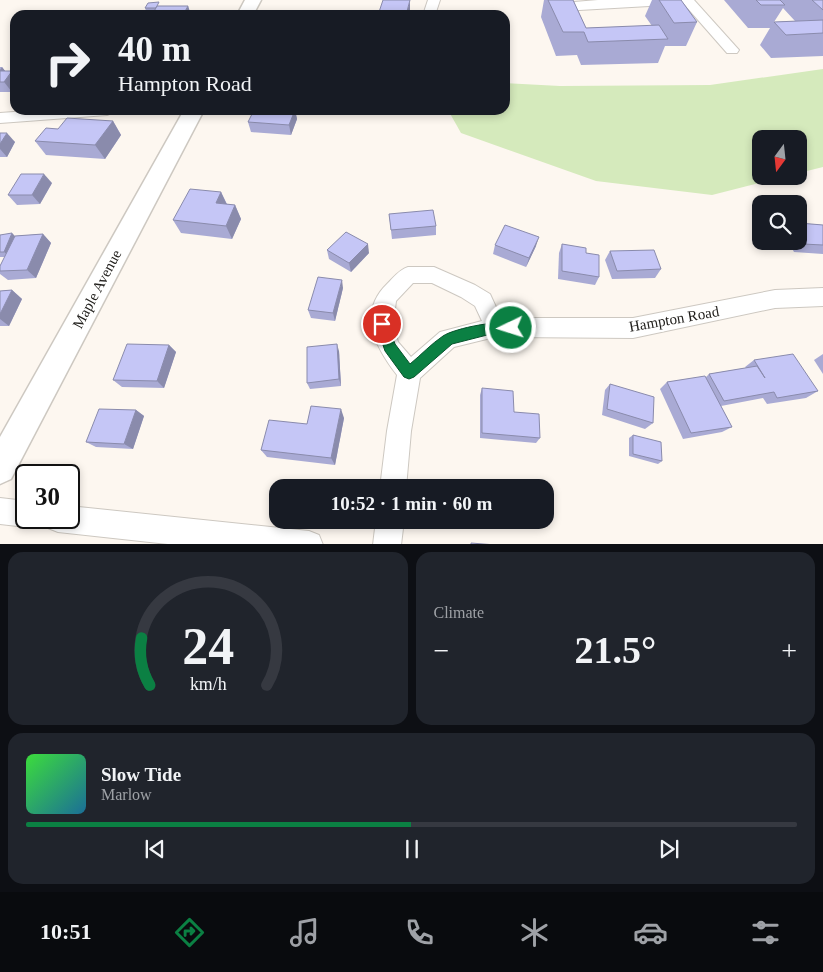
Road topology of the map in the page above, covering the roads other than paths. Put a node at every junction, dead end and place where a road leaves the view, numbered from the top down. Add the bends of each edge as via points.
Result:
1 (687, 0) edge
2 (605, 2) edge
3 (562, 7) edge
4 (732, 50) dead end
5 (40, 115) edge
6 (191, 115) edge
7 (0, 118) edge
8 (823, 297) edge
9 (495, 327) junction
10 (409, 373) junction
11 (0, 468) edge
12 (394, 479) edge
13 (0, 511) edge
14 (15, 513) edge
15 (80, 520) edge
16 (389, 529) edge
17 (309, 544) edge
18 (387, 544) edge

1 - 2 street
1 - 4 street
2 - 3 street
5 - 7 street
6 - 11 main road, Maple Avenue
8 - 9 street, Hampton Road via 776,299 633,328
9 - 10 street, Hampton Road via 448,339
9 - 10 street via 483,300 468,291 434,274 408,275 386,298 382,324 389,347
10 - 12 street
13 - 14 street
15 - 17 street
16 - 18 street

